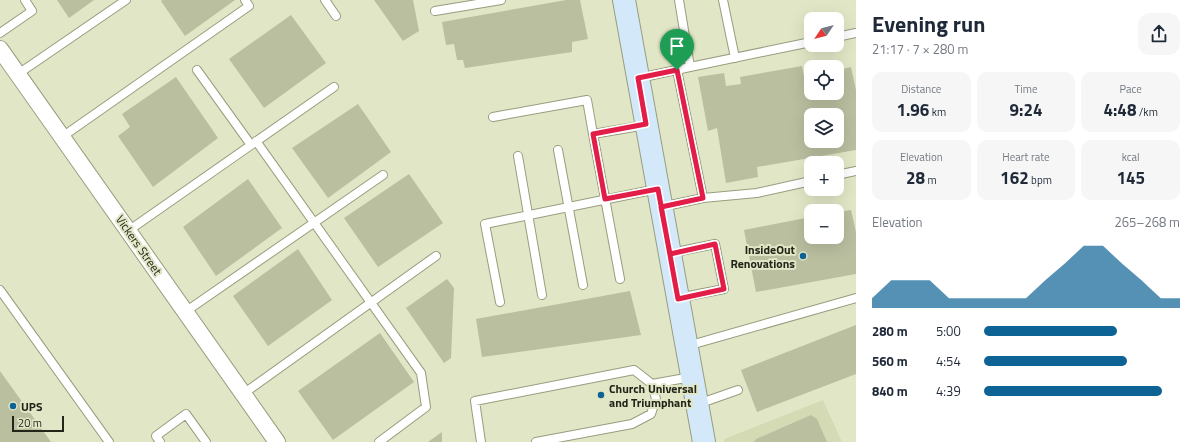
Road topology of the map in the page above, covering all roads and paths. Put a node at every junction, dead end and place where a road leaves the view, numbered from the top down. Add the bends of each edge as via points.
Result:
1 (25, 0) edge
2 (126, 0) edge
3 (245, 0) edge
4 (325, 0) edge
5 (501, 0) edge
6 (624, 0) edge
7 (679, 0) edge
8 (723, 0) edge
9 (436, 11) dead end
10 (336, 16) dead end
11 (0, 33) edge
12 (856, 33) edge
13 (844, 36) edge
14 (804, 43) edge
15 (0, 49) edge
16 (735, 58) junction
17 (690, 67) junction
18 (196, 70) dead end
19 (677, 70) junction
20 (18, 74) junction
21 (638, 78) junction
22 (334, 87) dead end
23 (493, 117) dead end
24 (646, 124) junction
25 (593, 134) junction
26 (62, 137) junction
27 (254, 143) junction
28 (558, 150) dead end
29 (518, 156) dead end
30 (856, 171) edge
31 (383, 174) dead end
32 (844, 174) edge
33 (804, 183) edge
34 (660, 198) junction
35 (703, 198) junction
36 (605, 199) junction
37 (568, 206) junction
38 (528, 215) junction
39 (314, 222) junction
40 (128, 231) junction
41 (670, 254) junction
42 (436, 256) dead end
43 (620, 279) dead end
44 (583, 285) dead end
45 (0, 290) edge
46 (542, 295) dead end
47 (856, 298) edge
48 (678, 299) junction
49 (500, 302) dead end
50 (371, 303) junction
51 (185, 312) junction
52 (686, 346) junction
53 (692, 377) junction
54 (652, 384) junction
55 (738, 390) dead end
56 (243, 394) junction
57 (697, 404) junction
58 (110, 442) edge
59 (160, 442) edge
60 (206, 442) edge
61 (277, 442) edge
62 (379, 442) edge
63 (481, 442) edge
64 (536, 442) edge
65 (704, 442) edge

1 - 11 lane via 32,11
2 - 20 lane
3 - 26 lane via 249,6
4 - 10 lane
5 - 9 lane
6 - 21 street
7 - 17 lane
8 - 16 lane
12 - 13 lane
14 - 16 lane
15 - 20 street, Vickers Street
16 - 17 lane
17 - 19 lane
18 - 27 lane
19 - 21 lane
19 - 35 lane
20 - 26 street, Vickers Street
21 - 24 street
22 - 27 lane
23 - 25 lane via 586,100
24 - 25 lane
24 - 34 street
25 - 36 lane
26 - 40 street, Vickers Street
27 - 39 lane
27 - 40 lane
28 - 37 lane
29 - 38 lane
30 - 32 lane
31 - 39 lane
33 - 35 lane via 757,193
34 - 35 lane
34 - 36 lane
34 - 41 street
36 - 37 lane
36 - 43 lane
37 - 38 lane
37 - 44 lane
38 - 46 lane
38 - 49 lane via 485,224
39 - 50 lane
39 - 51 lane
40 - 51 street, Vickers Street
41 - 48 street
41 - 48 lane via 715,244 724,289
42 - 50 lane
45 - 58 lane
47 - 52 lane
48 - 52 street
50 - 56 lane
50 - 62 lane via 421,373 426,407
51 - 56 street, Vickers Street
52 - 53 street
53 - 54 lane
53 - 57 street
54 - 63 lane via 634,370 475,401
54 - 64 lane via 656,399 651,414 632,424
55 - 57 lane
56 - 61 street, Vickers Street
57 - 65 street
59 - 60 lane via 156,436 186,414

